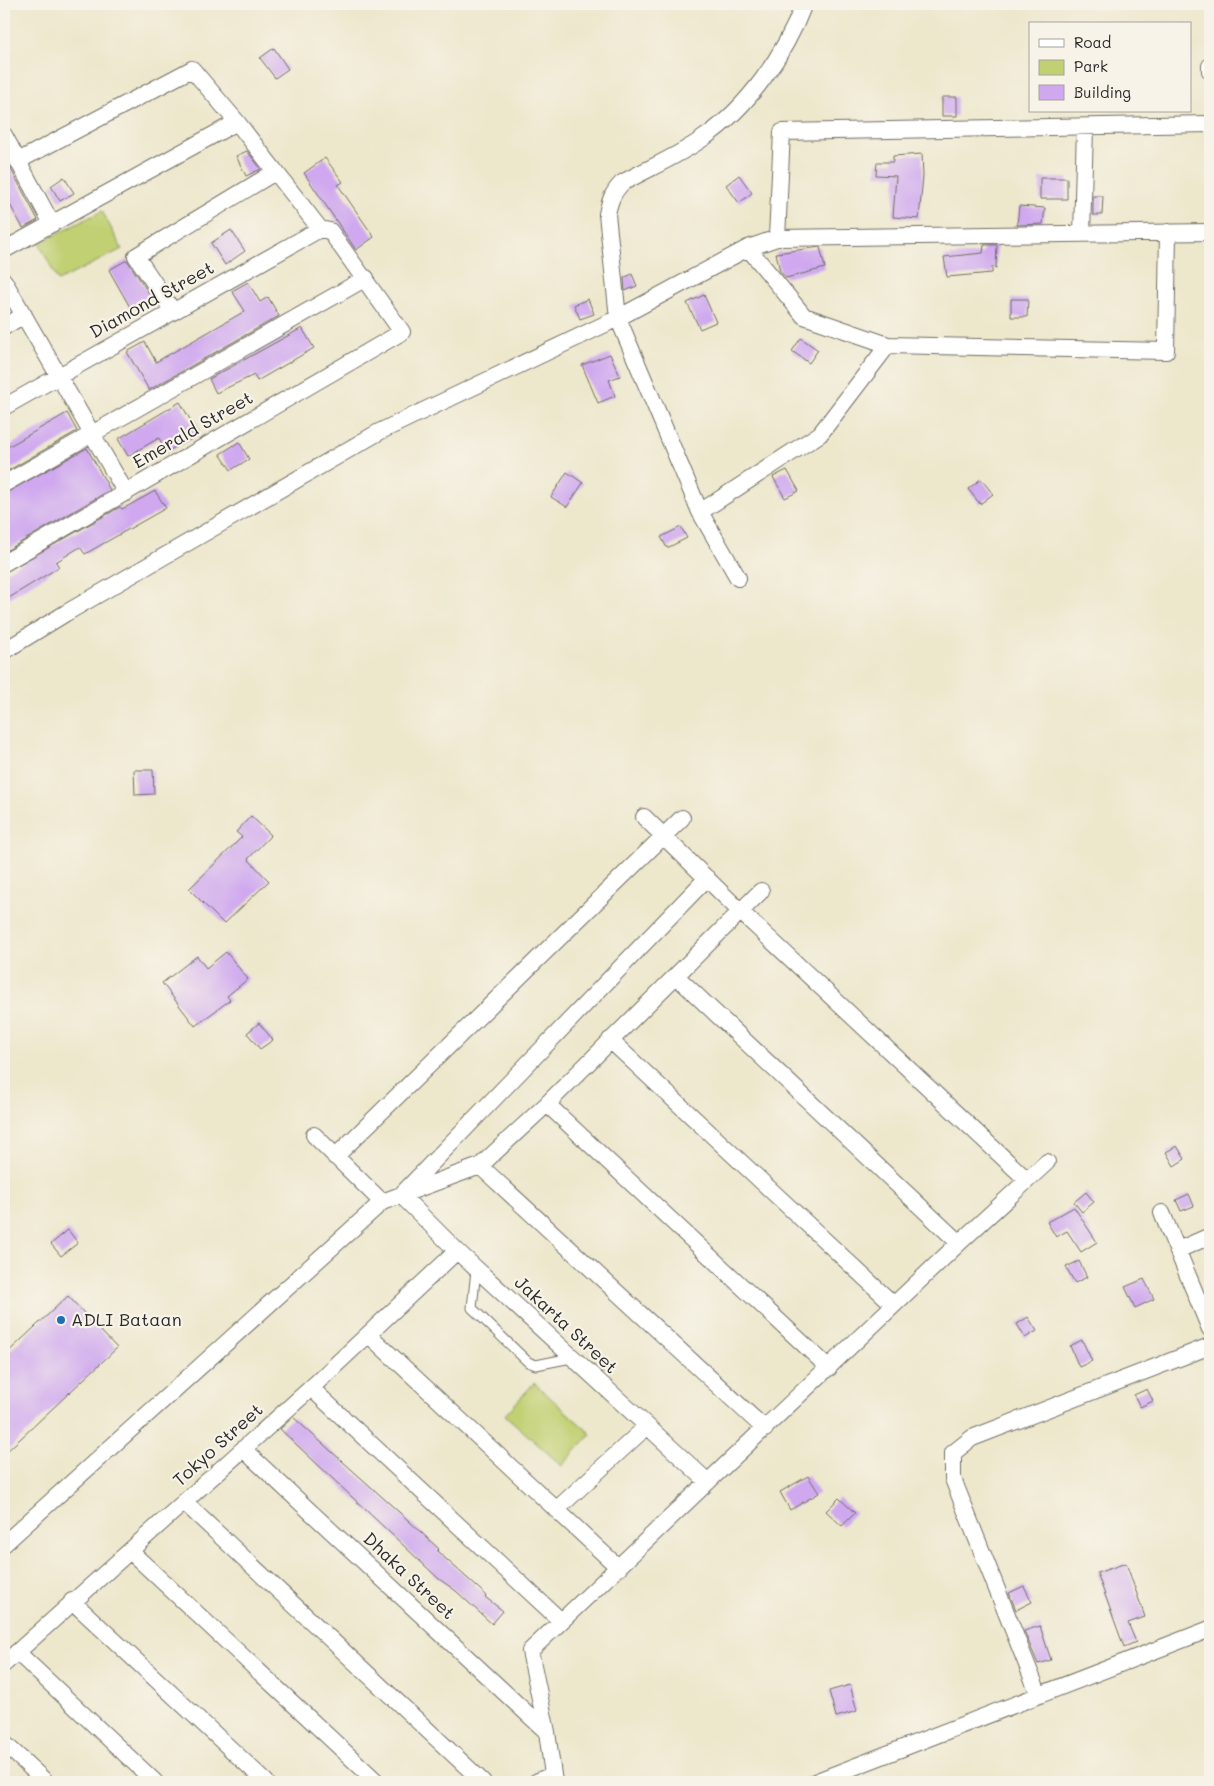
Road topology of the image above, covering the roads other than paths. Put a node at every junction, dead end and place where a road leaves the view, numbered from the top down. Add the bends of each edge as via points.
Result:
1 (804, 4) edge
2 (1210, 66) edge
3 (1210, 71) edge
4 (237, 122) junction
5 (1210, 124) edge
6 (1085, 127) junction
7 (4, 135) edge
8 (18, 162) junction
9 (275, 172) junction
10 (52, 224) junction
11 (320, 229) junction
12 (1168, 232) junction
13 (1210, 232) edge
14 (1082, 234) junction
15 (777, 238) junction
16 (748, 248) junction
17 (4, 250) edge
18 (366, 278) junction
19 (4, 280) edge
20 (173, 311) junction
21 (24, 316) junction
22 (618, 318) junction
23 (4, 327) edge
24 (888, 345) junction
25 (59, 376) junction
26 (4, 407) edge
27 (92, 434) junction
28 (4, 484) edge
29 (126, 493) junction
30 (700, 512) junction
31 (4, 563) edge
32 (738, 578) dead end
33 (4, 651) edge
34 (644, 817) dead end
35 (682, 818) dead end
36 (663, 836) junction
37 (707, 878) junction
38 (760, 891) dead end
39 (741, 912) junction
40 (676, 976) junction
41 (610, 1040) junction
42 (547, 1104) junction
43 (314, 1135) dead end
44 (335, 1157) junction
45 (1047, 1162) dead end
46 (480, 1166) junction
47 (1027, 1180) junction
48 (401, 1195) junction
49 (382, 1202) junction
50 (1162, 1213) dead end
51 (1210, 1236) edge
52 (959, 1243) junction
53 (1178, 1250) junction
54 (456, 1251) junction
55 (476, 1270) junction
56 (894, 1305) junction
57 (1210, 1329) edge
58 (369, 1335) junction
59 (1210, 1346) edge
60 (571, 1358) junction
61 (829, 1368) junction
62 (311, 1388) junction
63 (646, 1426) junction
64 (765, 1429) junction
65 (244, 1449) junction
66 (708, 1482) junction
67 (184, 1502) junction
68 (556, 1510) junction
69 (4, 1544) edge
70 (130, 1551) junction
71 (619, 1568) junction
72 (72, 1601) junction
73 (560, 1620) junction
74 (1210, 1629) edge
75 (17, 1652) junction
76 (4, 1664) edge
77 (1039, 1695) junction
78 (547, 1732) junction
79 (4, 1743) edge
80 (553, 1779) edge
81 (46, 1782) edge
82 (154, 1782) edge
83 (266, 1782) edge
84 (377, 1782) edge
85 (483, 1782) edge
86 (536, 1782) edge
87 (814, 1782) edge

1 - 22 street via 783,52 727,118 703,138 615,190 607,214
2 - 3 street
4 - 8 street via 192,69
4 - 9 street
4 - 10 street
5 - 6 street
6 - 14 street
6 - 15 street via 782,132
7 - 8 street
8 - 10 street
9 - 11 street
9 - 20 street via 136,256
10 - 17 street
11 - 18 street via 330,231
11 - 20 street, Diamond Street
12 - 13 street
12 - 14 street
12 - 24 street via 1166,350
14 - 15 street
15 - 16 street
16 - 22 street
16 - 24 street via 804,316
18 - 27 street
18 - 29 street, Emerald Street via 402,332
19 - 21 street
20 - 25 street, Diamond Street
21 - 23 street
21 - 25 street
22 - 30 street
22 - 33 street via 379,432
24 - 30 street via 820,434
25 - 26 street, Diamond Street
25 - 27 street
27 - 28 street
27 - 29 street
29 - 31 street, Emerald Street
30 - 32 street
34 - 36 street
35 - 36 street
36 - 37 street
36 - 44 street
37 - 39 street
37 - 48 street
38 - 39 street
39 - 40 street
39 - 47 street
40 - 41 street
40 - 52 street
41 - 42 street
41 - 56 street
42 - 46 street
42 - 61 street
43 - 44 street
44 - 49 street
45 - 47 street
46 - 48 street
46 - 64 street
47 - 52 street
48 - 49 street
48 - 54 street, Jakarta Street
49 - 69 street
50 - 53 street
51 - 53 street
52 - 56 street
53 - 57 street
54 - 55 street, Jakarta Street
54 - 58 street, Tokyo Street
55 - 60 street, Jakarta Street
55 - 60 lane via 472,1308 528,1362 536,1365
56 - 61 street
58 - 62 street, Tokyo Street
58 - 68 street
59 - 77 street via 972,1438 953,1453 953,1479
60 - 63 street, Jakarta Street
61 - 64 street
62 - 65 street, Tokyo Street
62 - 73 street
63 - 66 street, Jakarta Street
63 - 68 street
64 - 66 street
65 - 67 street, Tokyo Street
65 - 78 street, Dhaka Street
66 - 71 street
67 - 70 street, Tokyo Street
67 - 85 street
68 - 71 street
70 - 72 street, Tokyo Street
70 - 84 street
71 - 73 street
72 - 75 street, Tokyo Street
72 - 83 street
73 - 78 street via 530,1651
74 - 77 street
75 - 76 street, Tokyo Street
75 - 82 street
77 - 87 street
78 - 80 street
79 - 81 street
80 - 86 street

